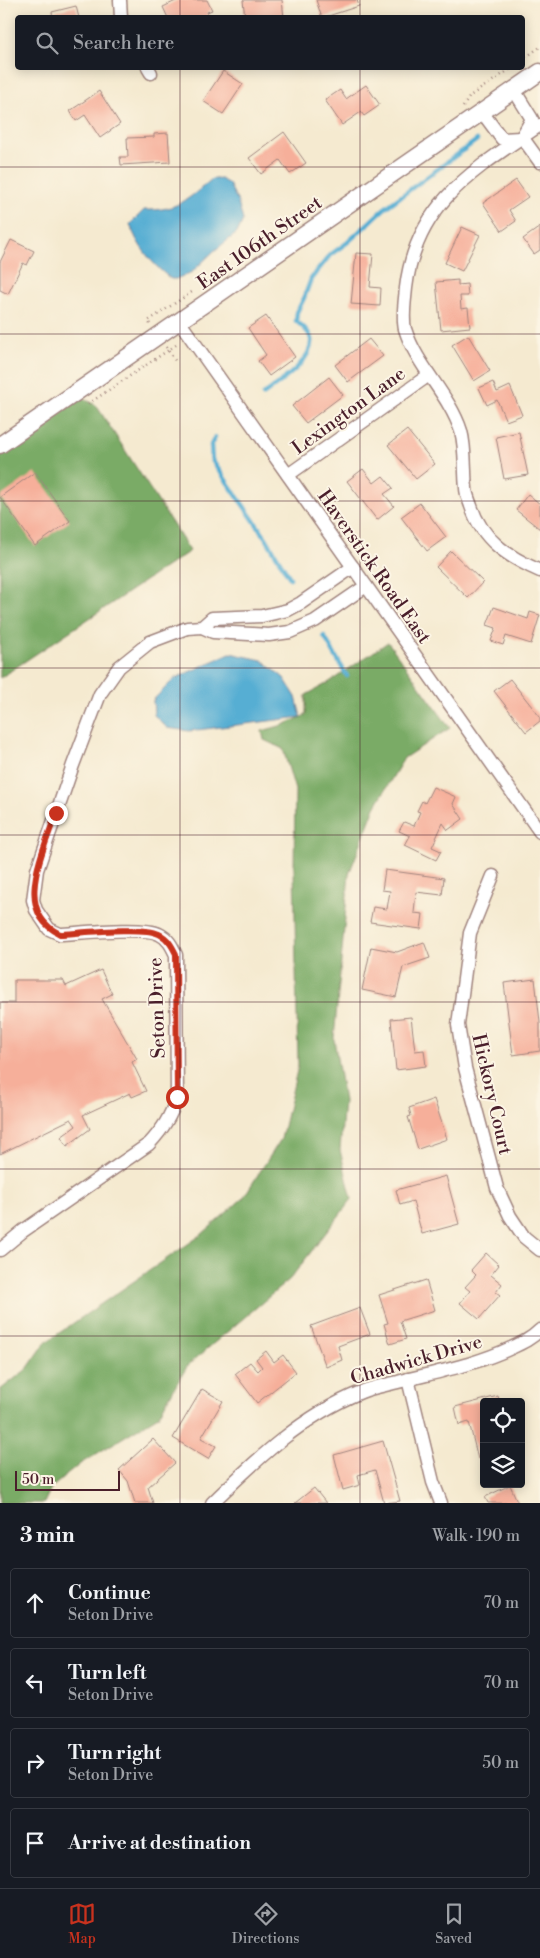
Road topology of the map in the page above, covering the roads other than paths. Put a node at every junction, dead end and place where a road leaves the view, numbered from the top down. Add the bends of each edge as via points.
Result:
1 (120, 0) edge
2 (121, 15) edge
3 (540, 72) edge
4 (514, 90) junction
5 (482, 112) junction
6 (540, 125) edge
7 (522, 137) junction
8 (540, 162) edge
9 (179, 321) junction
10 (429, 375) junction
11 (0, 445) edge
12 (288, 475) junction
13 (353, 567) junction
14 (540, 570) edge
15 (366, 586) junction
16 (202, 626) junction
17 (539, 828) edge
18 (493, 876) dead end
19 (0, 1250) edge
20 (540, 1250) edge
21 (540, 1330) edge
22 (408, 1379) junction
23 (212, 1503) edge
24 (441, 1503) edge

1 - 2 street
3 - 4 street, East 106th Street
4 - 5 street, East 106th Street
4 - 7 street via 532,119
5 - 7 street via 502,139
5 - 9 street, East 106th Street
6 - 7 street
7 - 8 street
7 - 10 street via 455,187 428,222 416,244 408,271 404,327
9 - 11 street, East 106th Street
9 - 12 street, Haverstick Road East
10 - 12 street, Lexington Lane
10 - 14 street via 452,409 461,433 466,490 476,519 491,541 508,555
12 - 13 street, Haverstick Road East
13 - 15 street, Haverstick Road East
13 - 16 street, Seton Drive via 288,610 262,616 212,618
15 - 16 street, Seton Drive via 315,621 290,632 269,635 213,632
15 - 17 street, Haverstick Road East
16 - 19 street, Seton Drive via 150,642 119,667 108,681 100,694 56,813 37,870 33,900 43,922 60,934 142,931 158,933 168,940 176,954 177,1097 173,1110 149,1144 23,1230
18 - 20 street, Hickory Court via 470,932 458,1025 497,1188 524,1237
21 - 22 street, Chadwick Drive via 532,1338 496,1355
22 - 23 street, Chadwick Drive via 362,1391 316,1414 254,1462
22 - 24 street

